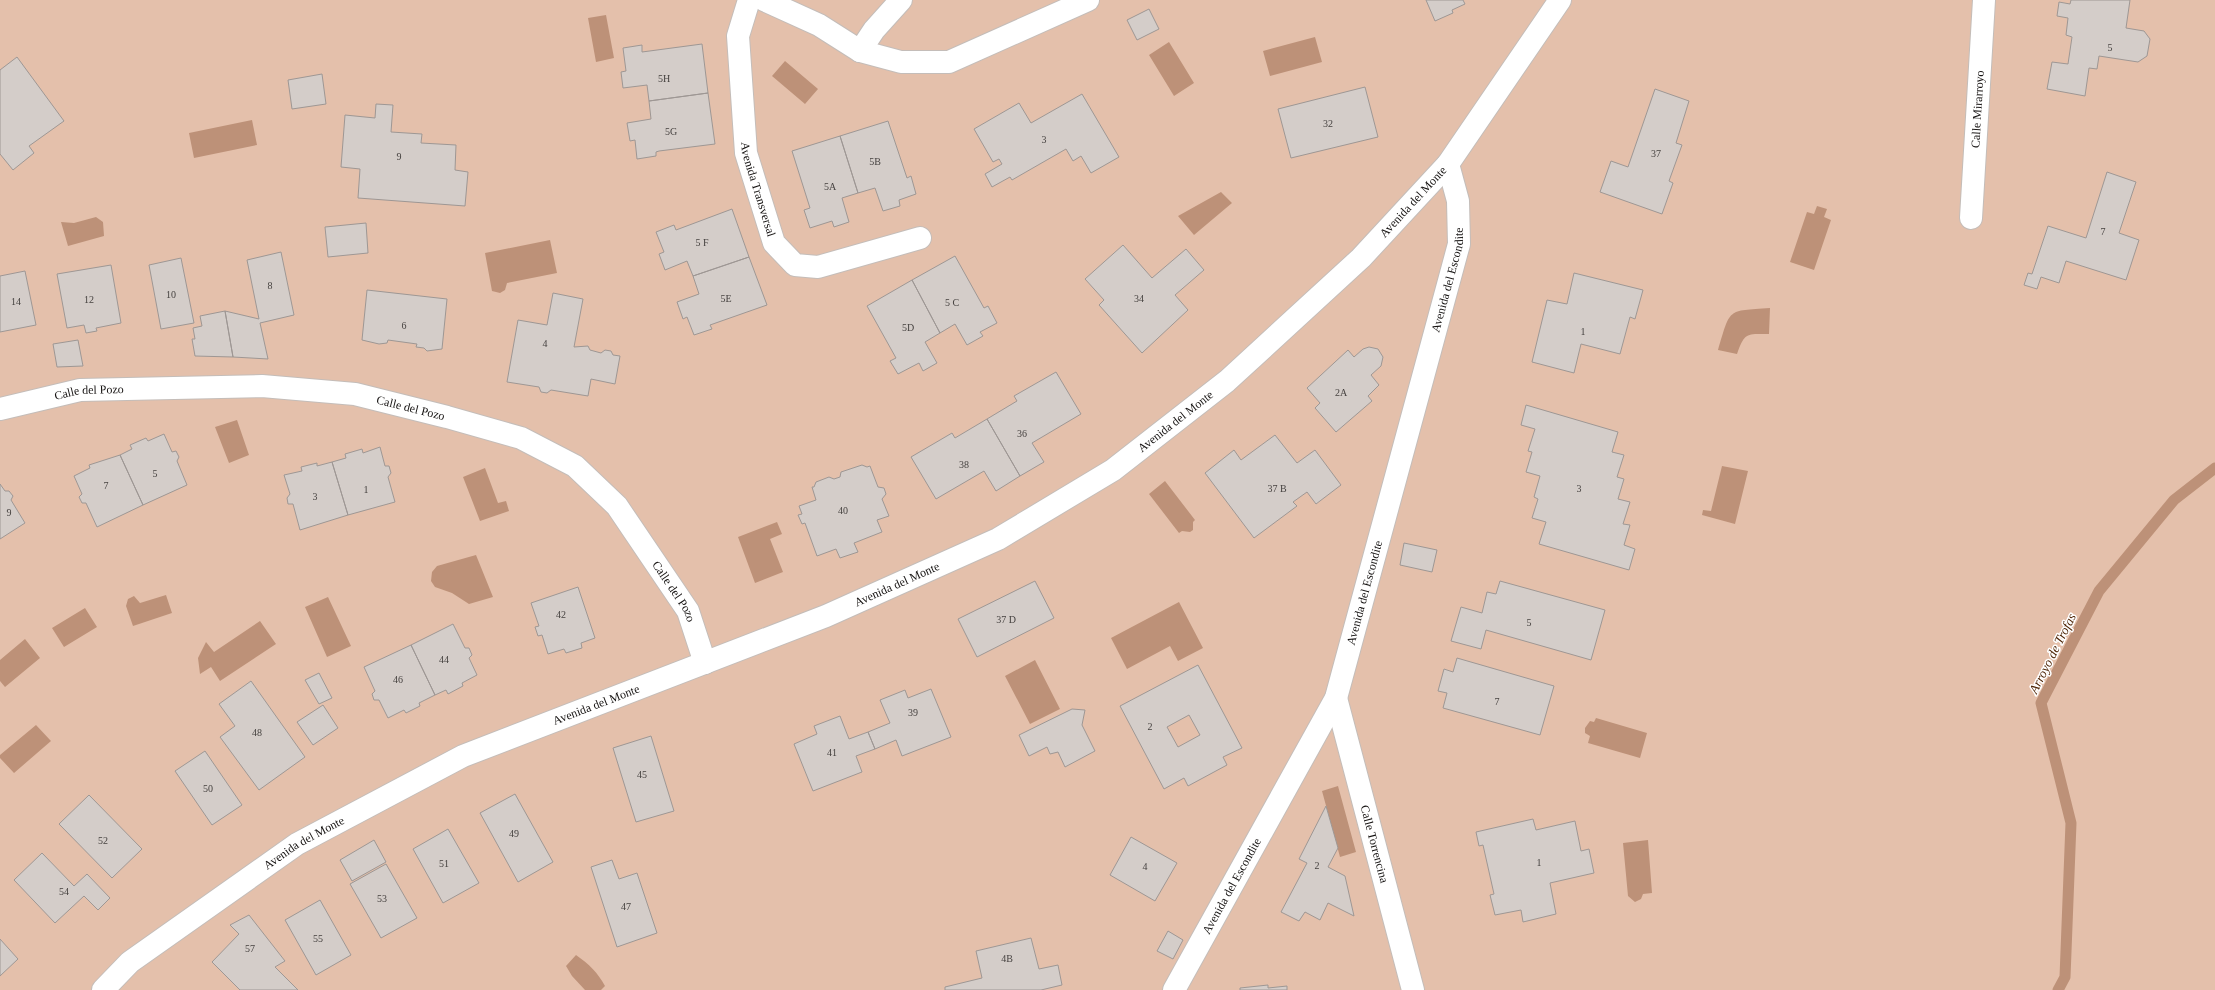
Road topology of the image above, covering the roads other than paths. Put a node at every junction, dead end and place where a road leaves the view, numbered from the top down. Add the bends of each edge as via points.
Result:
1 (749, 0) edge
2 (764, 0) edge
3 (900, 0) edge
4 (1088, 0) edge
5 (1560, 0) edge
6 (1984, 0) edge
7 (860, 51) junction
8 (1448, 164) junction
9 (1971, 218) dead end
10 (920, 238) dead end
11 (0, 408) edge
12 (705, 663) junction
13 (1336, 698) junction
14 (103, 990) edge
15 (1174, 990) edge
16 (1413, 990) edge

1 - 10 street, Avenida Transversal via 738,36 746,153 774,243 795,266 818,267
2 - 7 street via 819,25
3 - 7 street
4 - 7 street via 949,62 900,62
5 - 8 street, Avenida del Monte
6 - 9 street, Calle Mirarroyo
8 - 12 street, Avenida del Monte via 1361,258 1227,381 1113,470 998,539 826,616
8 - 13 street, Avenida del Escondite via 1458,201 1459,244
11 - 12 street, Calle del Pozo via 80,390 262,386 355,394 521,438 575,466 617,506 688,611
12 - 14 street, Avenida del Monte via 463,756 297,844 130,962
13 - 15 street, Avenida del Escondite
13 - 16 street, Calle Torrencina

